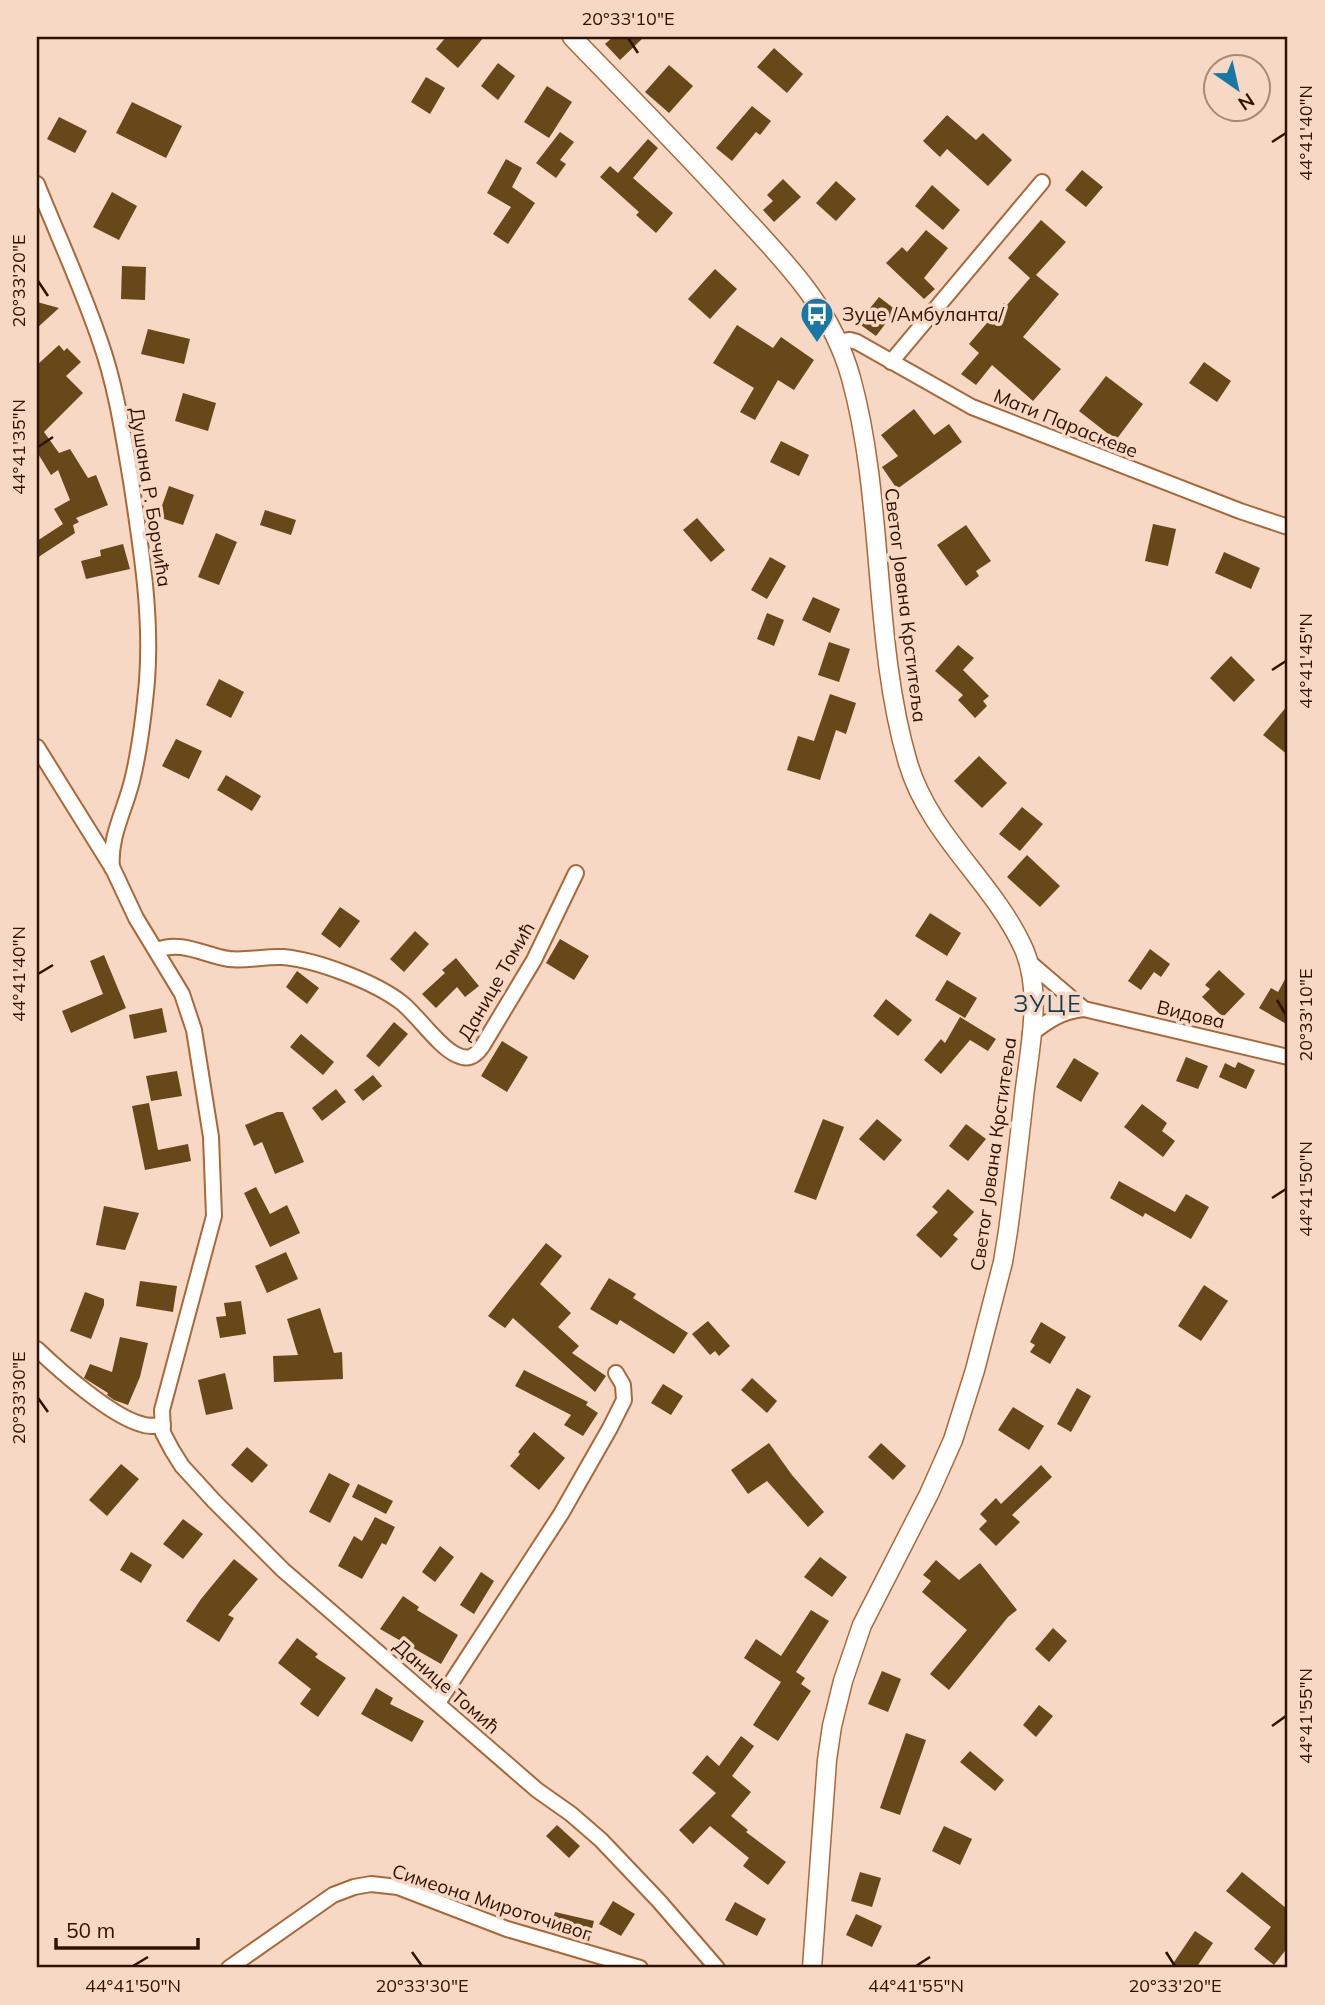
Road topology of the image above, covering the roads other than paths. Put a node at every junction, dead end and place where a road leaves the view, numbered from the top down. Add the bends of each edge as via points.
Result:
1 (572, 37) edge
2 (1042, 182) dead end
3 (37, 184) edge
4 (838, 342) junction
5 (891, 362) junction
6 (1288, 527) edge
7 (37, 747) edge
8 (119, 820) junction
9 (91, 834) junction
10 (113, 869) junction
11 (576, 873) dead end
12 (156, 950) junction
13 (1028, 961) junction
14 (1084, 1009) junction
15 (1030, 1035) junction
16 (1288, 1057) edge
17 (37, 1349) edge
18 (616, 1373) dead end
19 (163, 1425) junction
20 (438, 1703) junction
21 (229, 1968) edge
22 (640, 1968) edge
23 (717, 1968) edge
24 (811, 1968) edge

1 - 4 street, Светог Јована Крститеља via 787,265 825,314
2 - 5 street
3 - 8 street, Душана Р. Борчића via 109,369 145,566 147,680 138,754
4 - 5 street, Мати Параскеве via 857,342
4 - 13 street, Светог Јована Крститеља via 862,430 890,670 909,768 925,807 1009,921
5 - 6 street, Мати Параскеве via 972,407
7 - 9 street
8 - 9 street
8 - 10 street, Душана Р. Борчића via 112,848
9 - 10 street
10 - 12 street
11 - 12 street, Данице Томић via 534,960 483,1045 467,1059 454,1055 381,988 347,975 286,957 238,960 177,946
12 - 19 street via 183,994 194,1030 209,1115 214,1187 209,1240 162,1410
13 - 14 street, Видова
13 - 15 street, Светог Јована Крститеља via 1033,984
14 - 15 street via 1059,1015
14 - 16 street, Видова
15 - 24 street, Светог Јована Крститеља via 1003,1262 975,1370 942,1467 862,1625 832,1726
17 - 19 street via 79,1386 131,1420 146,1426
18 - 20 street via 624,1400 610,1429 561,1514
19 - 20 street, Данице Томић via 182,1466 214,1501 284,1570
20 - 23 street, Данице Томић via 601,1840
21 - 22 street, Симеона Мироточивог via 333,1895 371,1884 398,1887 507,1929

